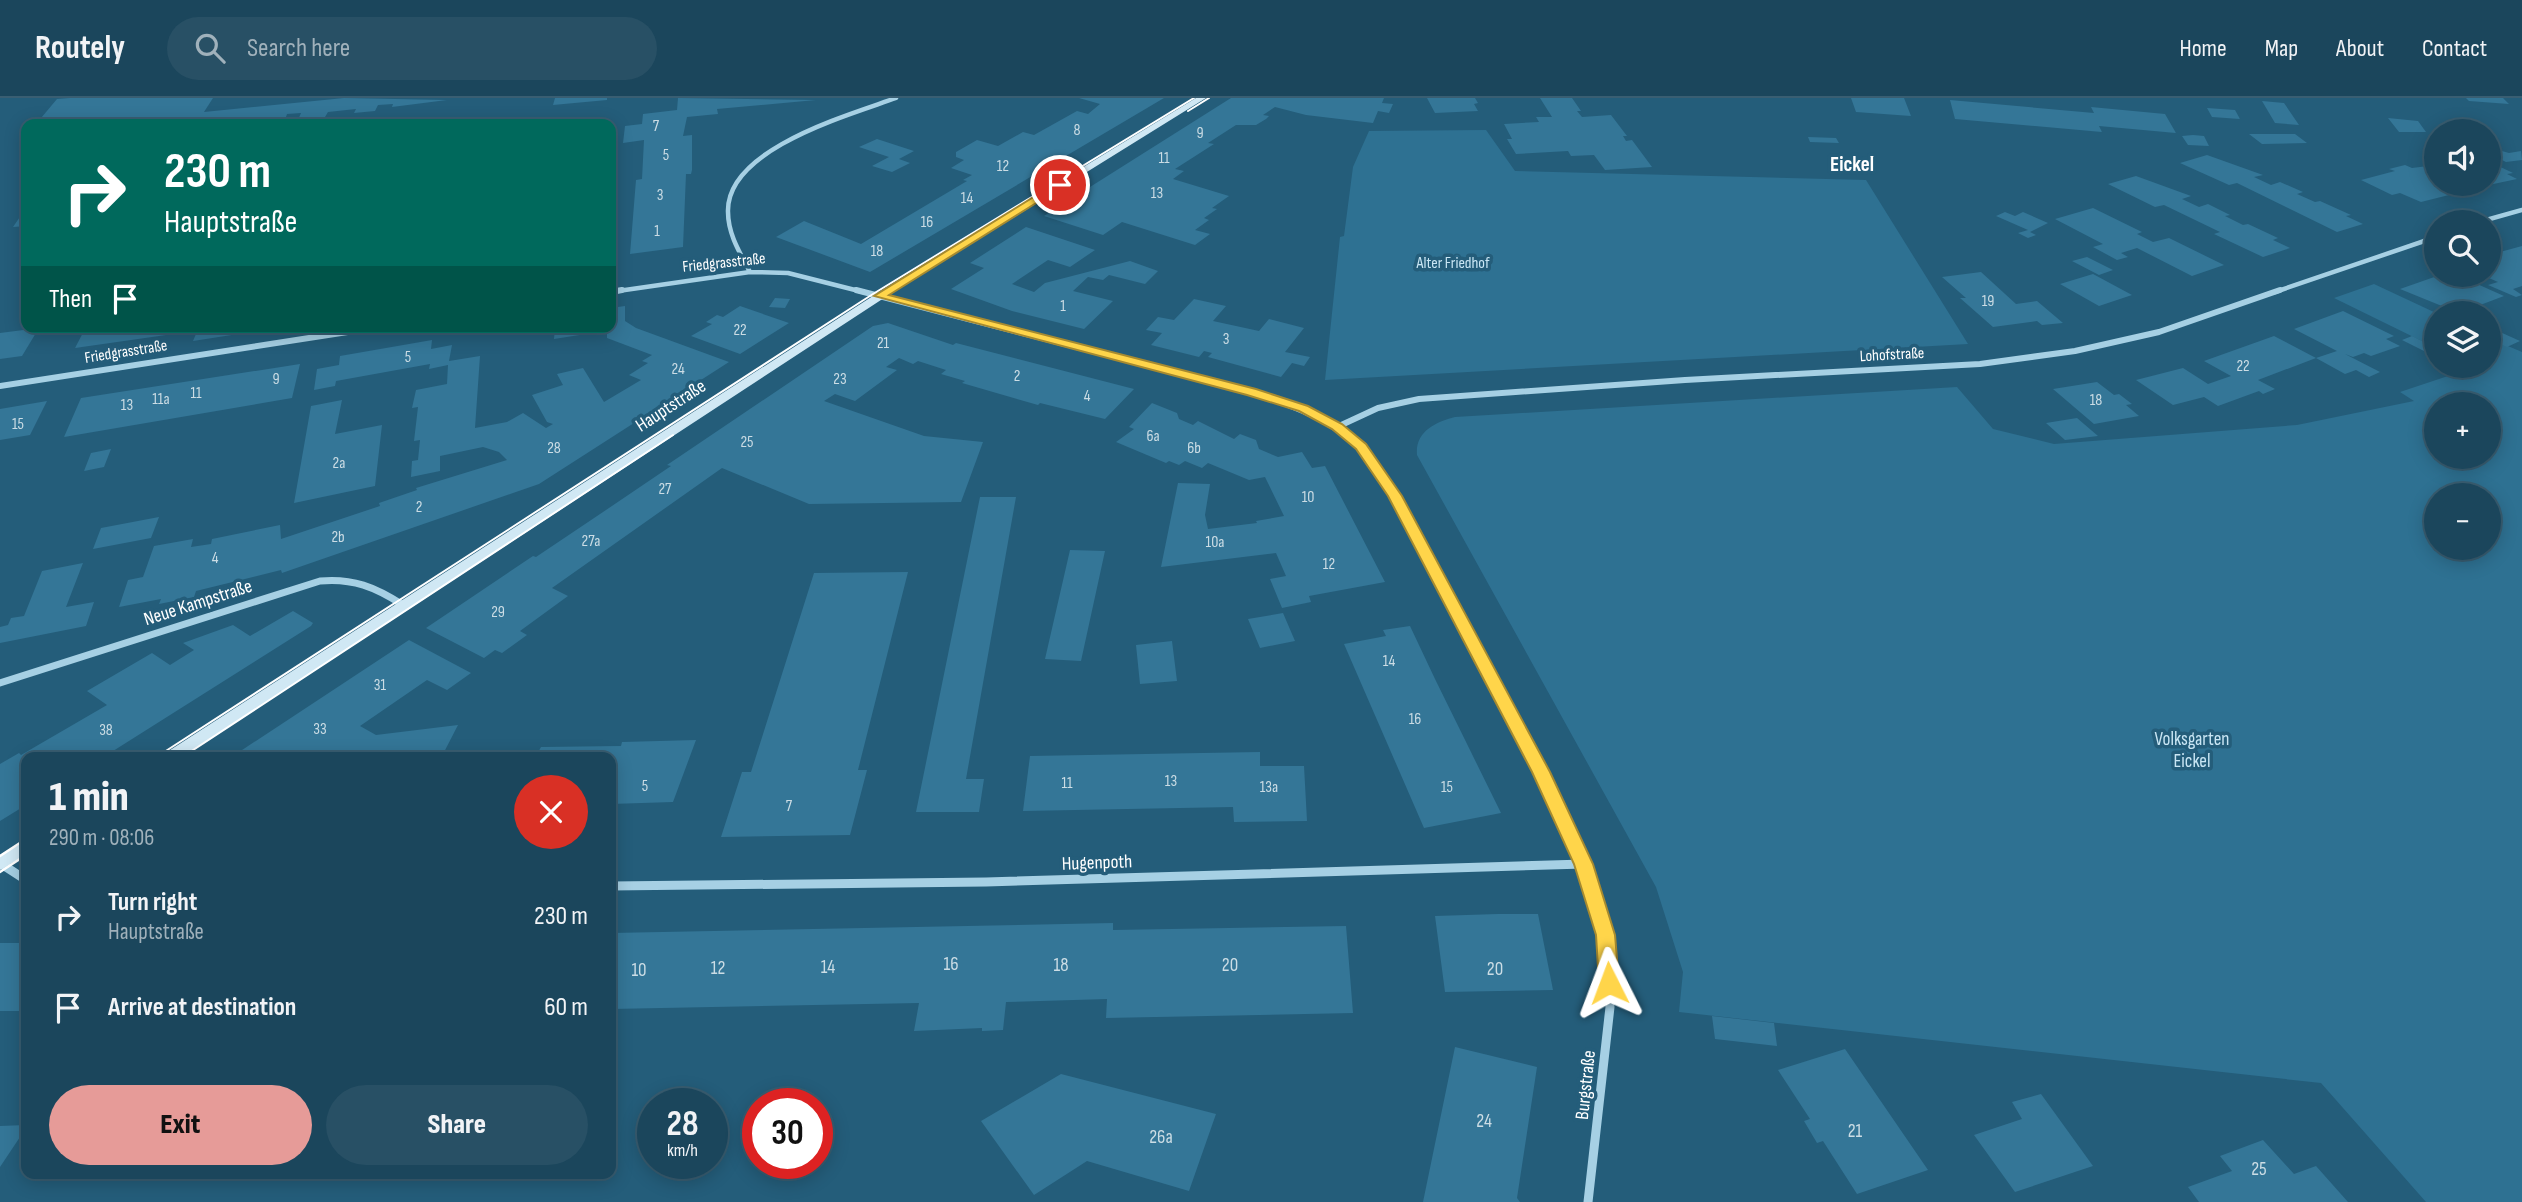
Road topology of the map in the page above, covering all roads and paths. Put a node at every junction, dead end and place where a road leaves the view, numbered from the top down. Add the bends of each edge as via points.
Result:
1 (895, 98) edge
2 (1202, 98) edge
3 (2522, 210) edge
4 (2501, 216) edge
5 (2424, 241) edge
6 (750, 272) junction
7 (616, 291) edge
8 (880, 296) junction
9 (341, 333) edge
10 (0, 386) edge
11 (1337, 426) junction
12 (403, 605) junction
13 (0, 683) edge
14 (178, 752) edge
15 (21, 849) edge
16 (0, 863) edge
17 (1584, 864) junction
18 (21, 877) edge
19 (616, 886) edge
20 (1588, 1202) edge

1 - 6 street via 785,143 745,173 732,192 728,216
2 - 8 street, Hauptstraße
3 - 4 street
5 - 11 street, Lohofstraße via 2159,332 2074,351 1980,364 1419,399 1378,408
6 - 7 street, Friedgrasstraße
6 - 8 street, Friedgrasstraße via 788,273
8 - 11 street, Burgstraße via 1251,392
8 - 12 street, Hauptstraße
9 - 10 street, Friedgrasstraße
11 - 17 street, Burgstraße via 1361,446 1395,496 1541,772
12 - 13 street, Neue Kampstraße via 363,581 320,581
12 - 14 street, Hauptstraße
15 - 16 street
16 - 18 street
17 - 19 street, Hugenpoth via 986,882
17 - 20 street, Burgstraße via 1606,935 1610,1007

